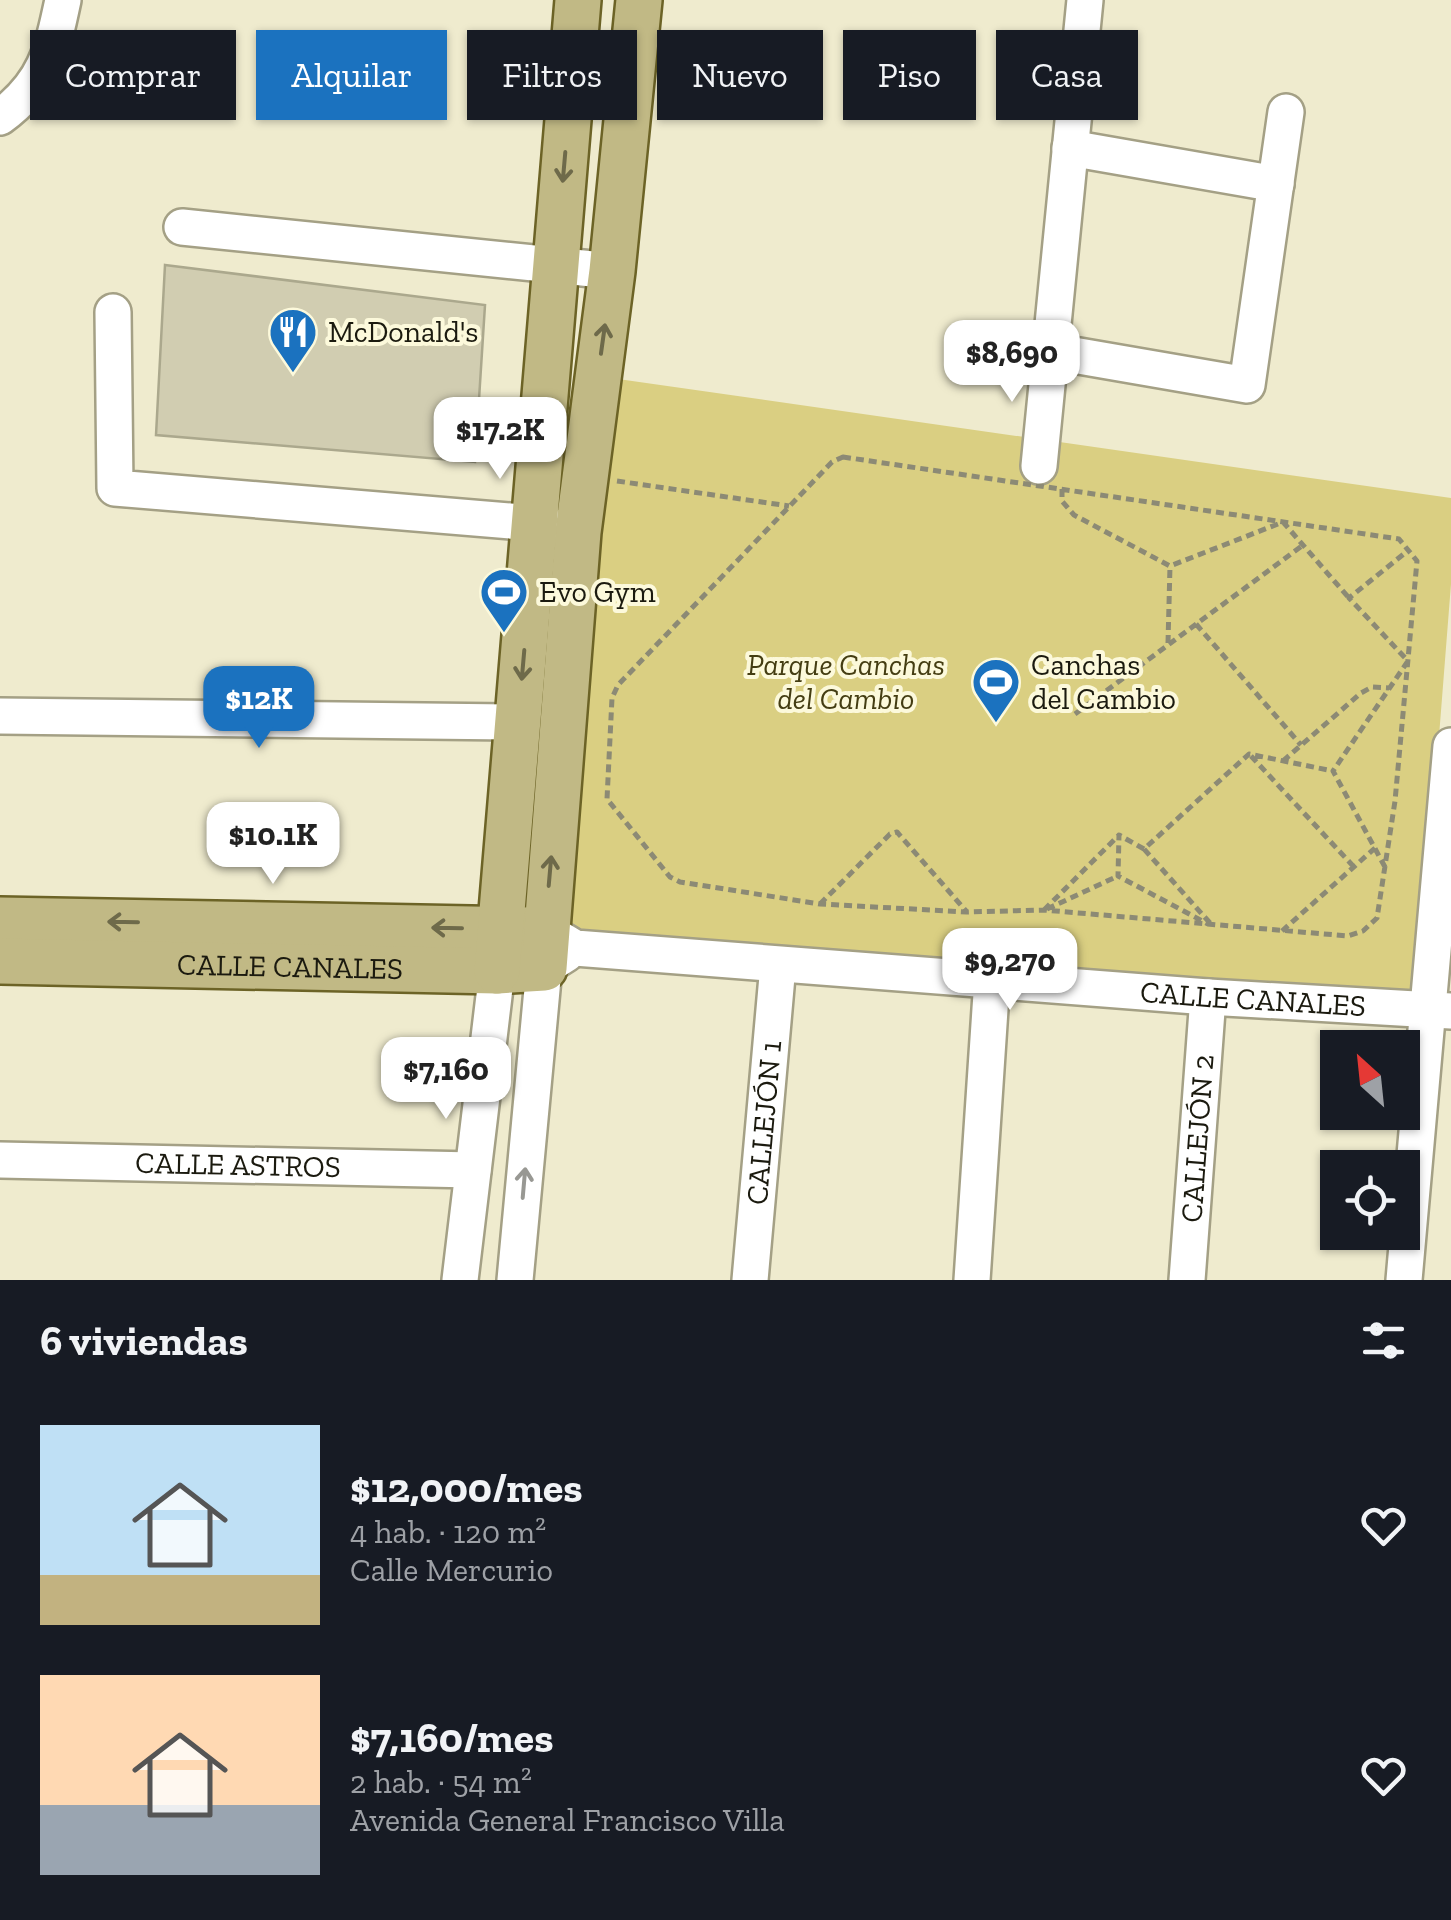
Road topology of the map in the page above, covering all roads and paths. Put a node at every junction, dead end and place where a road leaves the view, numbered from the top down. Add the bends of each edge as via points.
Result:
1 (63, 0) edge
2 (578, 0) edge
3 (639, 0) edge
4 (1085, 0) edge
5 (1286, 112) dead end
6 (0, 118) edge
7 (1070, 148) junction
8 (1276, 184) junction
9 (182, 227) dead end
10 (556, 266) junction
11 (612, 270) junction
12 (113, 312) dead end
13 (1050, 351) junction
14 (584, 476) junction
15 (1051, 477) junction
16 (790, 506) junction
17 (1282, 522) junction
18 (556, 527) junction
19 (1303, 544) junction
20 (1410, 549) junction
21 (1170, 566) junction
22 (1349, 598) junction
23 (1196, 624) junction
24 (1168, 645) junction
25 (1408, 661) junction
26 (1390, 688) junction
27 (1075, 714) dead end
28 (0, 716) edge
29 (518, 722) junction
30 (1302, 745) junction
31 (1451, 746) edge
32 (1249, 754) junction
33 (1283, 761) junction
34 (1333, 771) junction
35 (1119, 836) junction
36 (1375, 848) junction
37 (1144, 849) junction
38 (1354, 867) junction
39 (1385, 867) junction
40 (1118, 876) junction
41 (820, 904) junction
42 (1044, 910) junction
43 (967, 912) junction
44 (0, 920) edge
45 (1212, 926) junction
46 (1282, 931) junction
47 (555, 949) junction
48 (498, 950) junction
49 (0, 961) edge
50 (778, 965) junction
51 (992, 979) junction
52 (1208, 997) junction
53 (1439, 1010) edge
54 (0, 1160) edge
55 (472, 1170) junction
56 (460, 1280) edge
57 (515, 1280) edge
58 (750, 1280) edge
59 (972, 1280) edge
60 (1187, 1280) edge
61 (1404, 1280) edge

1 - 6 street via 50,60 24,100
2 -> 10 main road
3 - 11 main road
4 - 7 street
5 - 8 street
7 - 8 street
7 - 13 street
8 - 13 street via 1247,384
9 - 10 street
10 - 11 street
10 - 18 main road
14 -> 11 main road
12 - 18 street via 115,488
13 - 15 street
14 - 16 path
14 - 18 main road
15 - 16 path via 843,456
15 - 17 path
15 - 21 path via 1074,515
16 - 41 path via 618,685 606,786 607,799 670,877
17 - 19 path
17 - 20 path via 1399,539
17 - 21 path
18 -> 29 main road
47 -> 18 main road
19 - 22 path
19 - 23 path
20 - 22 path
20 - 25 path via 1417,560
21 - 24 path
22 - 25 path
23 - 24 path
23 - 30 path
24 - 27 path
25 - 26 path
25 - 39 path
26 - 30 path via 1361,693
26 - 34 path
28 - 29 street
29 - 48 main road
30 - 33 path
31 - 53 street
32 - 33 path
32 - 37 path
32 - 38 path
33 - 34 path
34 - 36 path
35 - 37 path
35 - 40 path
35 - 42 path
36 - 38 path
36 - 39 path
37 - 45 path
38 - 46 path
39 - 46 path via 1377,918 1363,931
40 - 42 path
40 - 45 path
41 - 43 path
41 - 43 path via 897,832
42 - 43 path
42 - 45 path
48 -> 44 main road, CALLE CANALES
45 - 46 path
47 - 48 main road, CALLE CANALES
47 - 50 street, CALLE CANALES
57 -> 47 street
48 - 49 main road, CALLE CANALES
48 - 55 street
50 - 51 street, CALLE CANALES
50 - 58 street, CALLEJÓN 1
51 - 52 street, CALLE CANALES
51 - 59 street
52 - 53 street, CALLE CANALES
52 - 60 street, CALLEJÓN 2
53 - 61 street
54 - 55 street, CALLE ASTROS
55 - 56 street

